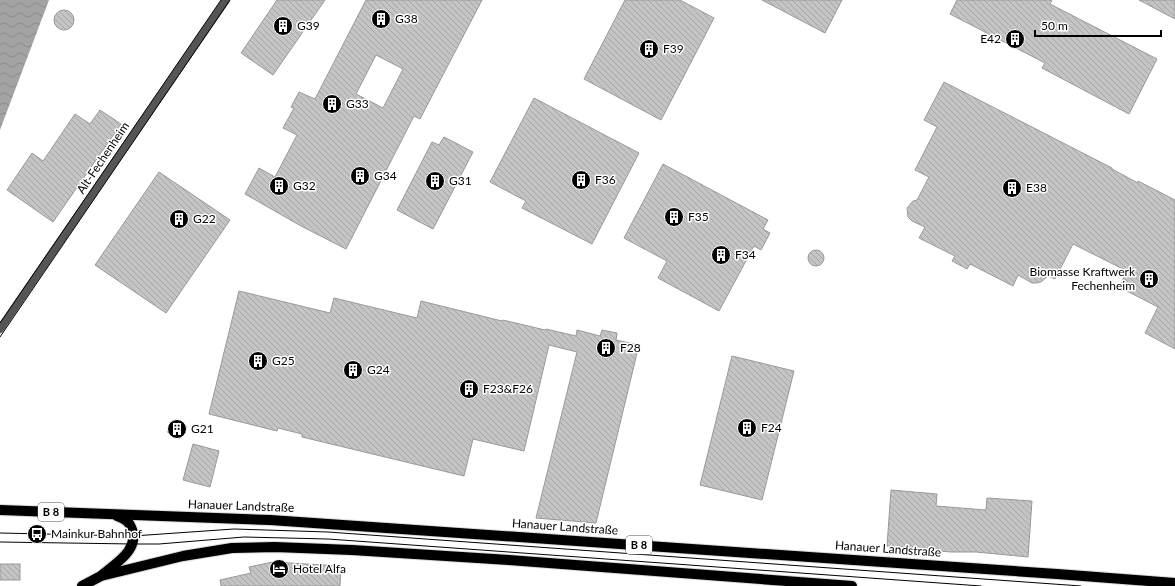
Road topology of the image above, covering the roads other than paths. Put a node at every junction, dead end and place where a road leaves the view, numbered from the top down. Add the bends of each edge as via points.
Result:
1 (226, 0) edge
2 (0, 329) edge
3 (0, 510) edge
4 (103, 514) junction
5 (101, 576) junction
6 (1175, 583) edge
7 (82, 586) edge
8 (852, 586) edge

1 - 2 street, Alt-Fechenheim
3 - 4 main road, Hanauer Landstraße / B 8
4 - 5 main road via 126,520 131,526 133,541 125,556
4 - 6 main road, Hanauer Landstraße / B 8 via 278,520
5 - 7 main road, B 8
5 - 8 main road, B 8 via 184,556 232,548 275,548 509,560

